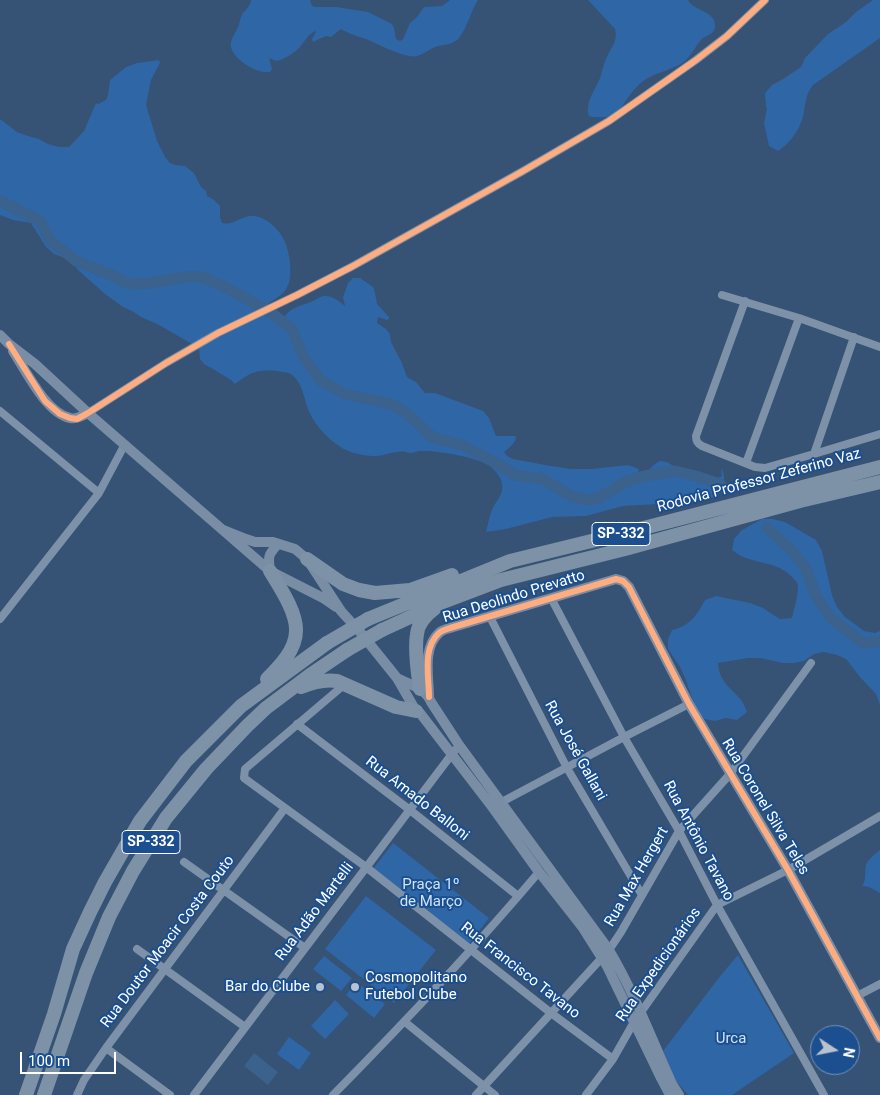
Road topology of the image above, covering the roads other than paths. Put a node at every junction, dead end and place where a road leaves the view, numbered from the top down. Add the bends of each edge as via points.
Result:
1 (765, 0) edge
2 (722, 295) dead end
3 (745, 301) junction
4 (799, 318) junction
5 (0, 335) edge
6 (854, 337) junction
7 (9, 344) junction
8 (880, 347) edge
9 (0, 411) edge
10 (88, 413) junction
11 (880, 434) edge
12 (125, 444) junction
13 (814, 454) junction
14 (746, 464) junction
15 (880, 466) edge
16 (880, 482) edge
17 (99, 493) junction
18 (223, 530) junction
19 (278, 544) junction
20 (307, 559) junction
21 (510, 561) junction
22 (270, 571) junction
23 (629, 588) joint
24 (551, 598) junction
25 (443, 602) junction
26 (341, 611) junction
27 (490, 617) junction
28 (0, 619) edge
29 (811, 663) dead end
30 (310, 675) junction
31 (397, 678) junction
32 (344, 684) junction
33 (282, 696) junction
34 (427, 696) junction
35 (689, 704) junction
36 (241, 706) junction
37 (416, 709) junction
38 (297, 724) junction
39 (624, 737) junction
40 (459, 745) junction
41 (452, 754) junction
42 (567, 768) junction
43 (730, 774) junction
44 (497, 805) junction
45 (285, 808) junction
46 (410, 810) junction
47 (880, 816) edge
48 (679, 831) junction
49 (184, 862) dead end
50 (366, 868) junction
51 (788, 870) junction
52 (539, 872) junction
53 (224, 890) junction
54 (642, 895) junction
55 (518, 896) junction
56 (717, 905) junction
57 (137, 948) dead end
58 (305, 948) junction
59 (471, 950) junction
60 (605, 954) junction
61 (165, 969) junction
62 (880, 984) edge
63 (857, 996) junction
64 (551, 1013) junction
65 (637, 1018) junction
66 (404, 1022) junction
67 (245, 1027) junction
68 (880, 1038) edge
69 (106, 1048) junction
70 (613, 1059) junction
71 (484, 1087) junction
72 (26, 1095) edge
73 (44, 1095) edge
74 (77, 1095) edge
75 (170, 1095) edge
76 (194, 1095) edge
77 (333, 1095) edge
78 (476, 1095) edge
79 (495, 1095) edge
80 (586, 1095) edge
81 (670, 1095) edge
82 (679, 1095) edge
83 (824, 1095) edge

1 - 10 street via 727,36 609,121 352,266 218,333
2 - 3 street
3 - 4 street
3 - 14 street via 696,441
4 - 6 street
4 - 14 street
5 - 7 street
6 - 8 street
6 - 13 street
7 - 10 street
7 - 10 street via 45,401 70,418
9 - 17 street
10 - 12 street
11 - 13 street
12 - 17 street
12 - 18 street
13 - 14 street via 765,468
15 - 21 highway, Rodovia Professor Zeferino Vaz / SP-332
16 - 25 highway, Rodovia Professor Zeferino Vaz / SP-332 via 501,580
17 - 28 street
18 - 19 street via 255,542
18 - 22 street
19 - 20 street via 295,549
19 - 22 street via 268,558
20 - 21 highway via 343,584 375,593 410,590 495,560
20 - 26 street
21 - 36 highway, Rodovia Professor Zeferino Vaz / SP-332, bridge via 368,619 327,643
22 - 26 street
22 - 36 highway via 294,616 293,646
23 - 24 street, Rua Deolindo Prevatto via 616,579
23 - 35 street, Rua Coronel Silva Teles
24 - 27 street, Rua Deolindo Prevatto
24 - 39 street, Rua Antônio Tavano
25 - 30 highway, Rodovia Professor Zeferino Vaz / SP-332, bridge via 382,630
25 - 34 highway via 428,614 416,633 418,667
26 - 31 street
27 - 34 street, Rua Deolindo Prevatto via 440,632 429,649
27 - 42 street, Rua José Gallani
29 - 43 street, Rua Max Hergert
30 - 33 highway, Rodovia Professor Zeferino Vaz / SP-332
30 - 37 highway via 351,677
31 - 34 street
31 - 37 street
32 - 33 highway via 318,681
32 - 37 highway via 396,707
32 - 38 street
33 - 73 highway, Rodovia Professor Zeferino Vaz / SP-332 via 246,726 206,769 166,818 133,871 109,917 86,973
34 - 37 street via 429,709 425,712
34 - 40 street
35 - 39 street
35 - 43 street, Rua Coronel Silva Teles
36 - 72 highway, Rodovia Professor Zeferino Vaz / SP-332 via 186,761 140,821 105,882 73,949
37 - 41 street
38 - 45 street, Rua Francisco Tavano via 245,769 244,778
38 - 46 street, Rua Amado Balloni
39 - 42 street
39 - 48 street, Rua Antônio Tavano
40 - 41 street, Rua Adão Martelli
40 - 44 street
41 - 44 street
41 - 46 street, Rua Adão Martelli
42 - 44 street
42 - 54 street, Rua José Gallani
43 - 48 street, Rua Max Hergert
43 - 51 street, Rua Coronel Silva Teles
44 - 52 street
44 - 60 street
45 - 50 street, Rua Francisco Tavano
45 - 53 street, Rua Doutor Moacir Costa Couto
46 - 50 street, Rua Adão Martelli
46 - 55 street, Rua Amado Balloni
47 - 51 street, Rua Expedicionários
48 - 54 street, Rua Max Hergert
48 - 56 street, Rua Antônio Tavano
49 - 53 street
50 - 58 street, Rua Adão Martelli
50 - 59 street, Rua Francisco Tavano
51 - 56 street, Rua Expedicionários
51 - 63 street, Rua Coronel Silva Teles
52 - 55 street
52 - 60 street
53 - 58 street
53 - 61 street, Rua Doutor Moacir Costa Couto
54 - 60 street, Rua Max Hergert
55 - 59 street
56 - 65 street, Rua Expedicionários
56 - 83 street, Rua Antônio Tavano
57 - 61 street
58 - 67 street, Rua Adão Martelli
59 - 64 street, Rua Francisco Tavano
59 - 66 street
60 - 64 street, Rua Max Hergert
60 - 65 street via 617,964
61 - 67 street
61 - 69 street, Rua Doutor Moacir Costa Couto
62 - 63 street
63 - 68 street, Rua Coronel Silva Teles
64 - 70 street, Rua Francisco Tavano
64 - 71 street, Rua Max Hergert
65 - 70 street, Rua Expedicionários
65 - 81 street
65 - 82 street
66 - 71 street
66 - 77 street
67 - 76 street, Rua Adão Martelli
69 - 74 street, Rua Doutor Moacir Costa Couto
69 - 75 street
70 - 80 street, Rua Expedicionários
71 - 78 street, Rua Max Hergert
71 - 79 street

